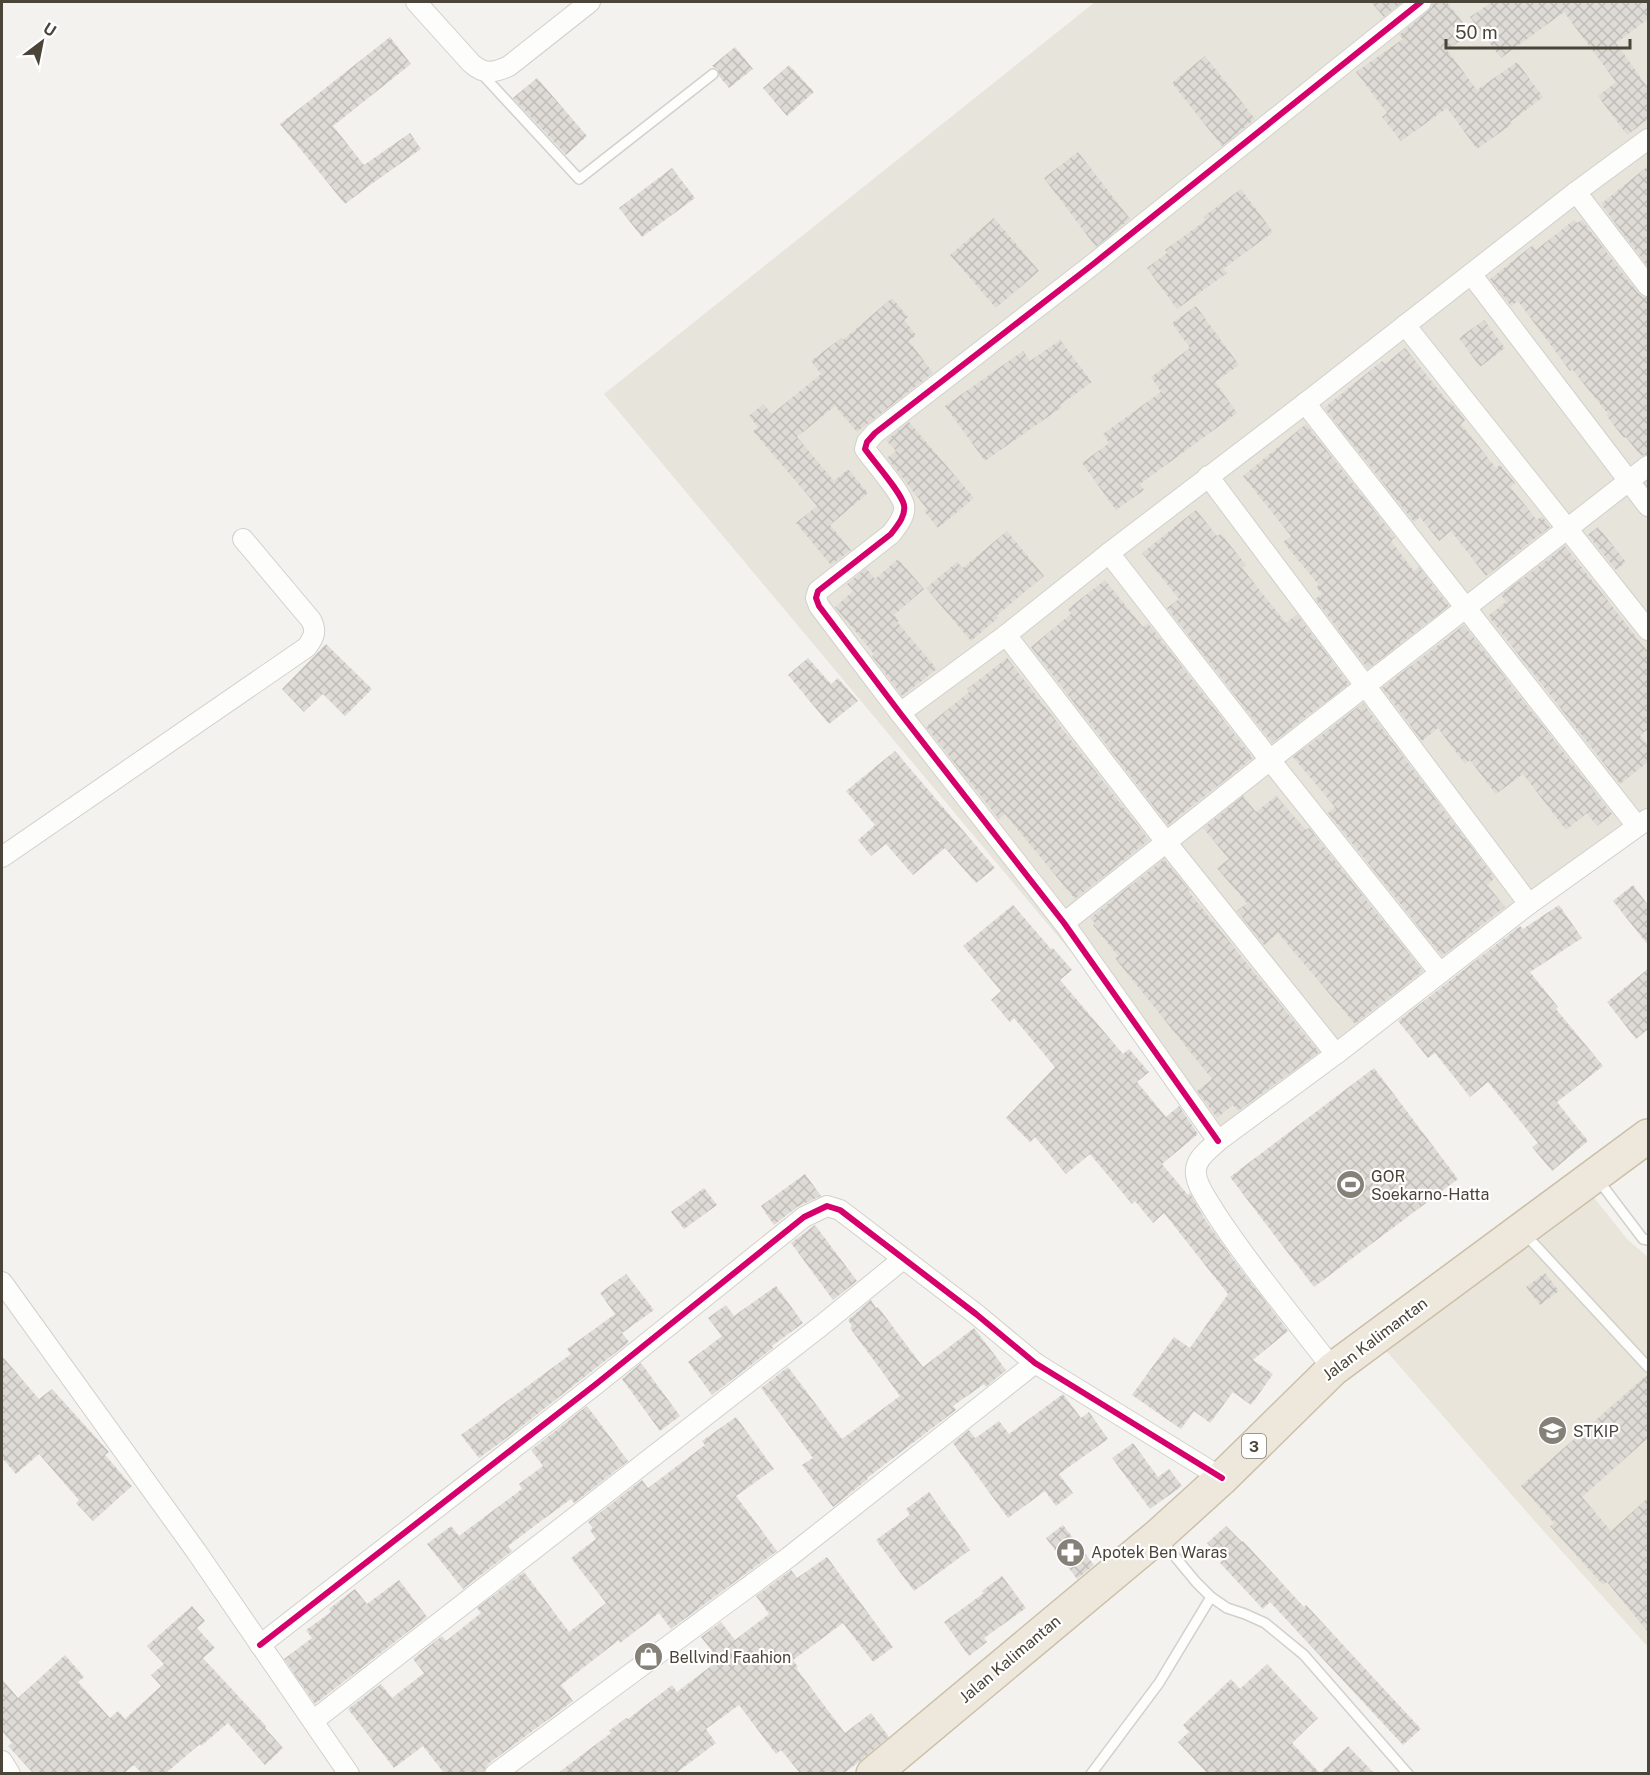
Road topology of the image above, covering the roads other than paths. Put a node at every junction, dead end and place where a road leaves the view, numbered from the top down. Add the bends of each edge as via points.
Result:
1 (416, 2) edge
2 (590, 2) edge
3 (1421, 2) edge
4 (478, 69) junction
5 (713, 74) dead end
6 (1648, 139) edge
7 (1576, 192) junction
8 (1471, 274) junction
9 (1648, 286) edge
10 (1406, 325) junction
11 (1305, 403) junction
12 (1648, 466) edge
13 (1208, 476) junction
14 (1629, 481) junction
15 (1648, 506) edge
16 (1568, 529) junction
17 (243, 540) dead end
18 (1109, 553) junction
19 (1466, 608) junction
20 (1648, 630) edge
21 (1006, 635) junction
22 (1366, 687) junction
23 (900, 713) junction
24 (1270, 760) junction
25 (1643, 823) edge
26 (1166, 842) junction
27 (2, 857) edge
28 (1529, 904) junction
29 (1064, 923) junction
30 (1440, 973) junction
31 (1336, 1054) junction
32 (1648, 1136) edge
33 (1218, 1142) junction
34 (1595, 1176) junction
35 (1522, 1230) junction
36 (1648, 1240) edge
37 (903, 1259) junction
38 (2, 1282) edge
39 (1035, 1363) junction
40 (1648, 1367) edge
41 (1333, 1369) junction
42 (1222, 1478) junction
43 (1158, 1536) junction
44 (1211, 1597) junction
45 (260, 1645) junction
46 (313, 1721) junction
47 (2, 1761) edge
48 (10, 1773) edge
49 (349, 1773) edge
50 (495, 1773) edge
51 (873, 1773) edge
52 (1091, 1773) edge
53 (1408, 1773) edge

1 - 4 street
2 - 4 street via 508,66 493,72
3 - 23 street via 867,442 865,449 904,504 900,524 822,586 816,598
4 - 5 lane via 579,179
6 - 7 street
7 - 8 street
7 - 9 street
8 - 10 street
8 - 14 street
10 - 11 street
10 - 16 street
11 - 13 street
11 - 19 street
12 - 14 street
13 - 18 street
13 - 22 street
14 - 15 street
14 - 16 street
16 - 19 street
16 - 20 street
17 - 27 street via 311,620 314,636 307,647
18 - 21 street
18 - 24 street
19 - 22 street
19 - 25 street
21 - 23 street
21 - 26 street
22 - 24 street
22 - 28 street
23 - 29 street
24 - 26 street
24 - 30 street
25 - 28 street
26 - 29 street
26 - 31 street
28 - 30 street
29 - 33 street
30 - 31 street
31 - 33 street
32 - 34 highway, Jalan Kalimantan / 3
33 - 41 street via 1197,1164 1202,1191
34 - 35 highway, Jalan Kalimantan / 3
34 - 36 lane via 1643,1239
35 - 40 lane
35 - 41 highway, Jalan Kalimantan / 3
37 - 39 street
37 - 45 street via 840,1210 826,1206 804,1217
37 - 46 street
38 - 45 street
39 - 42 street
39 - 50 street via 789,1557
41 - 42 highway, Jalan Kalimantan / 3
42 - 43 highway, Jalan Kalimantan / 3
43 - 44 lane
43 - 51 highway, Jalan Kalimantan / 3
44 - 52 lane via 1159,1683
44 - 53 lane via 1265,1623 1304,1655
45 - 46 street
46 - 49 street
47 - 48 street

